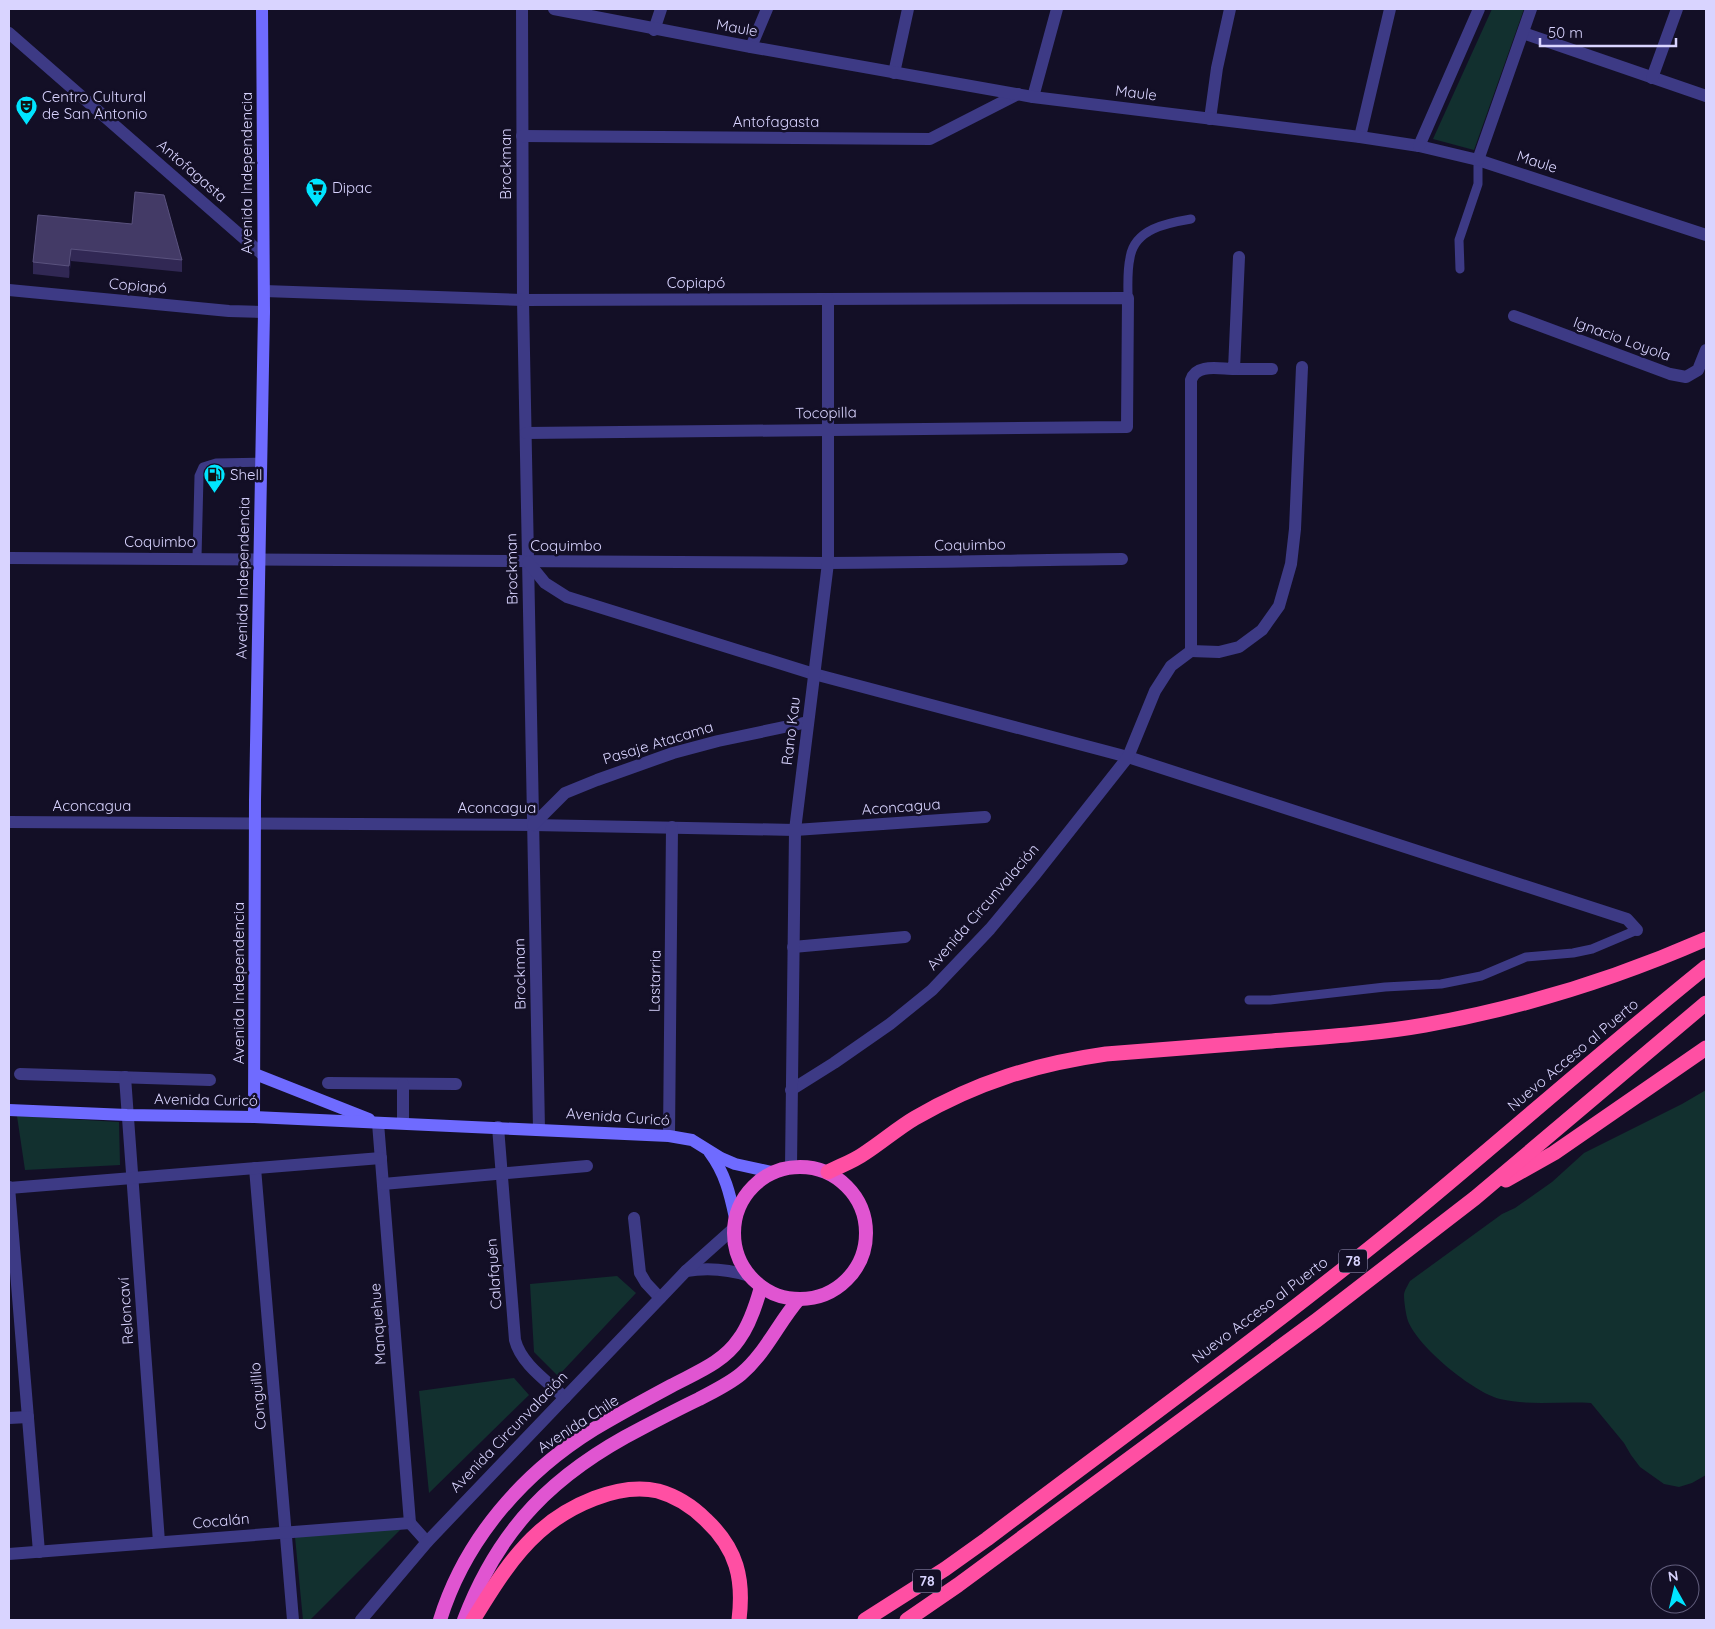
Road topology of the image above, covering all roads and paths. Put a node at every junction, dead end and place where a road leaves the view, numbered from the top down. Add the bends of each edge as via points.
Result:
1 (262, 9) edge
2 (522, 9) edge
3 (554, 9) edge
4 (661, 9) edge
5 (767, 9) edge
6 (908, 9) edge
7 (1057, 9) edge
8 (1230, 9) edge
9 (1390, 9) edge
10 (1479, 9) edge
11 (1532, 9) edge
12 (1677, 9) edge
13 (654, 30) junction
14 (9, 33) edge
15 (1523, 33) junction
16 (751, 48) junction
17 (894, 73) junction
18 (1652, 78) junction
19 (1018, 94) junction
20 (1706, 96) edge
21 (1033, 97) junction
22 (1210, 119) junction
23 (522, 136) junction
24 (1360, 137) junction
25 (1419, 146) junction
26 (1478, 160) junction
27 (1191, 218) dead end
28 (1706, 235) edge
29 (263, 255) junction
30 (1239, 257) dead end
31 (1460, 269) dead end
32 (9, 290) edge
33 (264, 291) junction
34 (1128, 298) junction
35 (828, 299) junction
36 (523, 300) junction
37 (264, 312) junction
38 (1514, 316) dead end
39 (1706, 350) edge
40 (1302, 367) dead end
41 (1234, 369) junction
42 (1272, 370) dead end
43 (828, 429) junction
44 (526, 433) junction
45 (262, 462) junction
46 (9, 558) edge
47 (197, 558) junction
48 (260, 558) junction
49 (1122, 559) dead end
50 (528, 562) junction
51 (828, 563) junction
52 (1191, 651) junction
53 (814, 674) junction
54 (808, 722) junction
55 (1128, 757) junction
56 (985, 818) dead end
57 (9, 822) edge
58 (255, 823) junction
59 (533, 825) junction
60 (672, 827) junction
61 (795, 830) junction
62 (1636, 930) joint
63 (905, 937) dead end
64 (1706, 939) edge
65 (793, 947) junction
66 (1706, 967) edge
67 (1249, 1000) dead end
68 (1706, 1003) edge
69 (1706, 1048) edge
70 (20, 1074) dead end
71 (255, 1074) junction
72 (125, 1077) junction
73 (210, 1080) dead end
74 (328, 1083) dead end
75 (403, 1084) junction
76 (456, 1084) dead end
77 (792, 1090) junction
78 (9, 1110) edge
79 (128, 1115) junction
80 (254, 1117) junction
81 (378, 1123) junction
82 (403, 1123) junction
83 (498, 1127) junction
84 (539, 1129) junction
85 (669, 1136) junction
86 (708, 1151) junction
87 (381, 1158) junction
88 (587, 1166) dead end
89 (790, 1167) junction
90 (255, 1168) junction
91 (772, 1172) junction
92 (828, 1172) junction
93 (503, 1174) junction
94 (132, 1178) junction
95 (383, 1184) junction
96 (9, 1187) edge
97 (1475, 1198) junction
98 (634, 1218) dead end
99 (734, 1224) junction
100 (12, 1260) edge
101 (686, 1271) junction
102 (750, 1276) junction
103 (761, 1287) junction
104 (660, 1298) junction
105 (799, 1299) junction
106 (565, 1398) junction
107 (28, 1417) junction
108 (9, 1418) edge
109 (410, 1523) junction
110 (285, 1532) junction
111 (159, 1542) junction
112 (427, 1542) junction
113 (39, 1552) junction
114 (9, 1554) edge
115 (293, 1620) edge
116 (360, 1620) edge
117 (440, 1620) edge
118 (464, 1620) edge
119 (473, 1620) edge
120 (739, 1620) edge
121 (865, 1620) edge
122 (907, 1620) edge

1 - 29 main road, Avenida Independencia
2 - 23 street, Brockman
3 - 13 street, Maule
4 - 13 street
5 - 16 street
6 - 17 street
7 - 21 street
8 - 22 street
9 - 24 street
10 - 25 street
11 - 15 street
12 - 18 street
13 - 16 street, Maule
14 - 29 street, Antofagasta
15 - 18 street
15 - 26 street
16 - 17 street, Maule
17 - 19 street, Maule
18 - 20 street
19 - 21 street, Maule
19 - 23 street, Antofagasta via 930,139
21 - 22 street, Maule
22 - 24 street, Maule
23 - 36 street, Brockman
24 - 25 street, Maule
25 - 26 street, Maule
26 - 28 street, Maule
26 - 31 lane via 1478,184 1459,240
27 - 34 lane via 1148,231 1137,241 1130,257
29 - 33 main road, Avenida Independencia
30 - 41 street
32 - 37 street, Copiapó
33 - 36 street, Copiapó
33 - 37 main road, Avenida Independencia
34 - 35 street, Copiapó
34 - 43 street, Tocopilla via 1127,427
35 - 36 street, Copiapó
35 - 43 street, Rano Kau
36 - 44 street, Brockman
37 - 45 main road, Avenida Independencia
38 - 39 street, Ignacio Loyola via 1670,374 1686,377 1698,370
40 - 52 street via 1295,529 1291,564 1279,606 1262,630 1239,647 1220,652
41 - 42 street
41 - 52 street via 1200,369 1193,373 1191,380
43 - 44 street, Tocopilla
43 - 51 street, Rano Kau
44 - 50 street, Brockman
45 - 47 lane via 216,464 203,468 199,476
45 - 48 main road, Avenida Independencia
46 - 47 street, Coquimbo
47 - 48 street, Coquimbo
48 - 50 street, Coquimbo
48 - 58 main road, Avenida Independencia
49 - 51 street, Coquimbo
50 - 51 street, Coquimbo
50 - 53 street via 545,583 567,596
50 - 59 street, Brockman
51 - 53 street, Rano Kau
52 - 55 street, Avenida Circunvalación via 1171,666 1155,691
53 - 54 street, Rano Kau
53 - 55 street
54 - 59 street, Pasaje Atacama via 673,753 597,780 565,793
54 - 61 street, Rano Kau
55 - 62 street via 1626,919
55 - 77 street, Avenida Circunvalación via 990,929 932,990 890,1024
56 - 61 street, Aconcagua
57 - 58 street, Aconcagua
58 - 59 street, Aconcagua
58 - 71 main road, Avenida Independencia
59 - 60 street, Aconcagua
59 - 84 street, Brockman
60 - 61 street, Aconcagua
60 - 85 street, Lastarria
61 - 65 street, Rano Kau
62 - 67 lane via 1592,949 1526,957 1480,976 1442,984
63 - 65 street
64 - 92 highway via 1575,988 1476,1015 1425,1025 1343,1036 1106,1054 1034,1067 941,1104 913,1119 864,1154
65 - 77 street, Rano Kau
66 - 121 highway, Nuevo Acceso al Puerto / 78 via 1302,1301 987,1539
68 - 97 highway, 78
69 - 97 highway via 1554,1153
70 - 72 street, Avenida Curicó
71 - 80 main road, Avenida Independencia
71 - 81 main road
72 - 73 street, Avenida Curicó
72 - 79 street, Reloncaví
74 - 75 street
75 - 76 street
75 - 82 street
77 - 89 street, Rano Kau
78 - 79 main road, Avenida Curicó
79 - 80 main road, Avenida Curicó
79 - 94 street, Reloncaví
80 - 81 main road, Avenida Curicó
81 - 82 main road, Avenida Curicó
81 - 87 street, Manquehue
82 - 83 main road, Avenida Curicó
83 - 84 main road, Avenida Curicó
83 - 93 street, Calafquén
84 - 85 main road, Avenida Curicó
85 - 86 main road, Avenida Curicó via 692,1140
86 - 91 main road, Avenida Curicó via 734,1164
86 - 99 main road, Avenida Curicó via 726,1181
87 - 90 street
87 - 95 street, Manquehue
88 - 93 street
89 - 91 highway
89 - 92 highway
90 - 94 street
90 - 110 street, Conguillío
91 - 99 highway via 748,1191
92 - 105 highway via 852,1190 860,1203 865,1217 866,1247 852,1274 842,1285 814,1298
93 - 95 street
93 - 106 street, Calafquén via 517,1350
94 - 96 street
94 - 111 street, Reloncaví
95 - 109 street, Manquehue
96 - 100 street
97 - 122 highway, 78 via 1317,1320
98 - 104 street via 640,1273
99 - 101 street, Avenida Circunvalación
99 - 102 highway via 737,1254
100 - 107 street
101 - 102 street via 718,1269
101 - 104 street, Avenida Circunvalación
102 - 103 highway
103 - 105 highway via 773,1294
103 - 117 highway, Avenida Chile via 747,1325 728,1353 595,1428 516,1491 474,1546
104 - 106 street, Avenida Circunvalación
105 - 118 highway via 765,1348 740,1374 592,1457 537,1501 508,1534 479,1583
106 - 112 street, Avenida Circunvalación
107 - 108 street
107 - 113 street
109 - 110 street, Cocalán
109 - 112 street
110 - 111 street, Cocalán
110 - 115 street, Conguillío
111 - 113 street, Cocalán
112 - 116 street, Avenida Circunvalación
113 - 114 street, Cocalán
119 - 120 highway via 509,1566 538,1532 587,1501 631,1490 657,1491 679,1500 715,1528 730,1549 738,1573 742,1598

